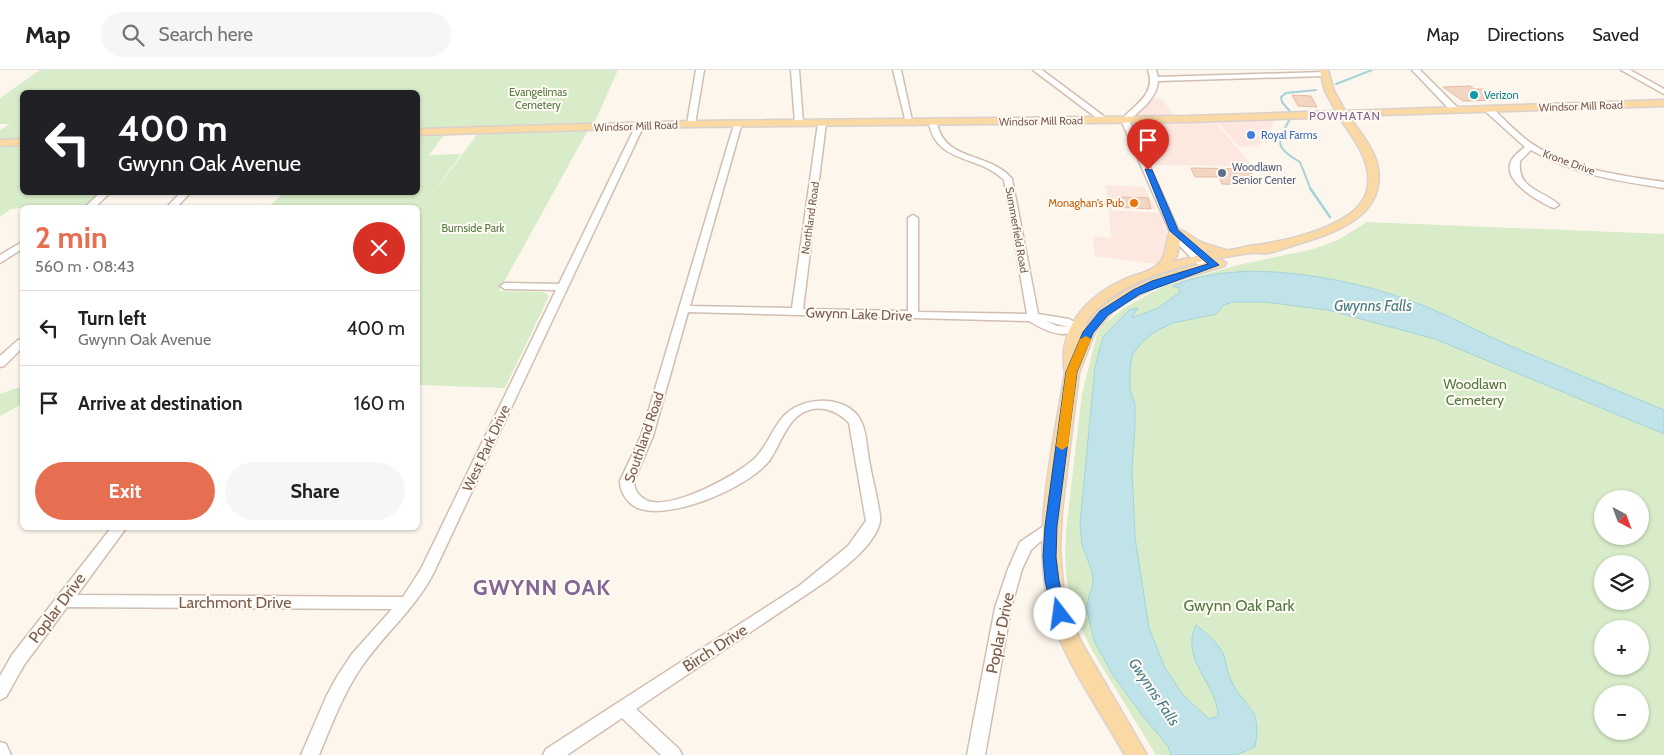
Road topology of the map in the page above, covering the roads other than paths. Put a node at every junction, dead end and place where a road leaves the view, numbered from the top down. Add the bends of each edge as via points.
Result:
1 (700, 70) edge
2 (795, 70) edge
3 (897, 70) edge
4 (1037, 70) edge
5 (1152, 70) edge
6 (1416, 70) edge
7 (1625, 70) edge
8 (1324, 72) edge
9 (1239, 73) edge
10 (1156, 79) junction
11 (1664, 92) edge
12 (1664, 103) edge
13 (1088, 108) junction
14 (1488, 108) junction
15 (1455, 110) junction
16 (1342, 113) junction
17 (1105, 120) junction
18 (1125, 120) junction
19 (738, 123) junction
20 (799, 123) junction
21 (822, 123) junction
22 (910, 123) junction
23 (933, 123) junction
24 (691, 124) junction
25 (640, 126) junction
26 (420, 132) edge
27 (20, 142) edge
28 (0, 143) edge
29 (1530, 146) junction
30 (1649, 183) junction
31 (1664, 185) edge
32 (1664, 194) edge
33 (104, 195) edge
34 (184, 195) edge
35 (92, 205) edge
36 (173, 205) edge
37 (1554, 205) dead end
38 (913, 218) dead end
39 (1174, 231) junction
40 (20, 246) edge
41 (1275, 247) junction
42 (1234, 251) junction
43 (0, 260) edge
44 (1205, 262) junction
45 (1160, 269) junction
46 (506, 286) dead end
47 (563, 287) junction
48 (684, 309) junction
49 (797, 312) junction
50 (913, 316) junction
51 (1033, 319) junction
52 (1082, 330) junction
53 (20, 344) edge
54 (0, 363) edge
55 (1051, 526) junction
56 (117, 530) edge
57 (870, 530) joint
58 (63, 601) junction
59 (407, 602) junction
60 (0, 692) edge
61 (623, 708) junction
62 (0, 750) edge
63 (2, 755) edge
64 (310, 755) edge
65 (552, 755) edge
66 (673, 755) edge
67 (976, 755) edge
68 (1136, 755) edge

1 - 24 street
2 - 20 street
3 - 22 street
4 - 13 street
5 - 10 street
6 - 15 street
7 - 11 street
8 - 9 street
8 - 16 main road via 1330,94
9 - 10 street
10 - 18 street via 1151,94
12 - 14 main road, Windsor Mill Road
13 - 17 street
13 - 18 main road
14 - 15 main road, Windsor Mill Road
14 - 29 street, Krone Drive
15 - 16 main road, Windsor Mill Road
16 - 18 main road, Windsor Mill Road
16 - 41 main road via 1373,169 1370,195 1357,213 1336,226 1318,235
17 - 18 main road, Windsor Mill Road
17 - 23 main road, Windsor Mill Road
18 - 39 street
19 - 20 main road, Windsor Mill Road
19 - 24 main road, Windsor Mill Road
19 - 48 street, Southland Road
20 - 21 main road, Windsor Mill Road
21 - 22 main road, Windsor Mill Road
21 - 49 street, Northland Road
22 - 23 main road, Windsor Mill Road
23 - 51 street, Summerfield Road via 936,137 943,145 1008,179
24 - 25 main road, Windsor Mill Road
25 - 26 main road, Windsor Mill Road
25 - 47 street, West Park Drive
27 - 28 main road
29 - 30 street, Krone Drive via 1556,160
29 - 37 street via 1516,160 1517,178 1536,196
30 - 31 street, Krone Drive
30 - 32 street
33 - 35 street
34 - 36 street
38 - 50 street
39 - 42 main road via 1197,245
39 - 44 street via 1182,245
39 - 45 main road via 1171,256
40 - 43 street
41 - 42 main road
41 - 44 main road
42 - 44 main road
44 - 45 main road
44 - 52 main road via 1136,292
45 - 52 main road via 1104,298 1084,315
46 - 47 street
47 - 59 street, West Park Drive via 427,572
48 - 49 street, Gwynn Lake Drive
48 - 57 street, Southland Road via 647,436 627,481 630,496 646,506 664,508 732,483 761,462 791,415 809,405 830,406 850,416 858,431 873,513
49 - 50 street, Gwynn Lake Drive
50 - 51 street, Gwynn Lake Drive
51 - 52 street, Gwynn Lake Drive via 1060,331
52 - 55 main road via 1072,372
53 - 54 street
55 - 67 street, Poplar Drive via 1026,546 1015,569 1003,608
55 - 68 main road via 1052,581 1064,626 1076,653
56 - 58 street, Poplar Drive
57 - 61 street, Birch Drive via 842,560 804,590
58 - 59 street, Larchmont Drive
58 - 60 street, Poplar Drive via 18,660
59 - 64 street, West Park Drive via 344,680 332,700
61 - 65 street, Birch Drive
61 - 66 street
62 - 63 street

